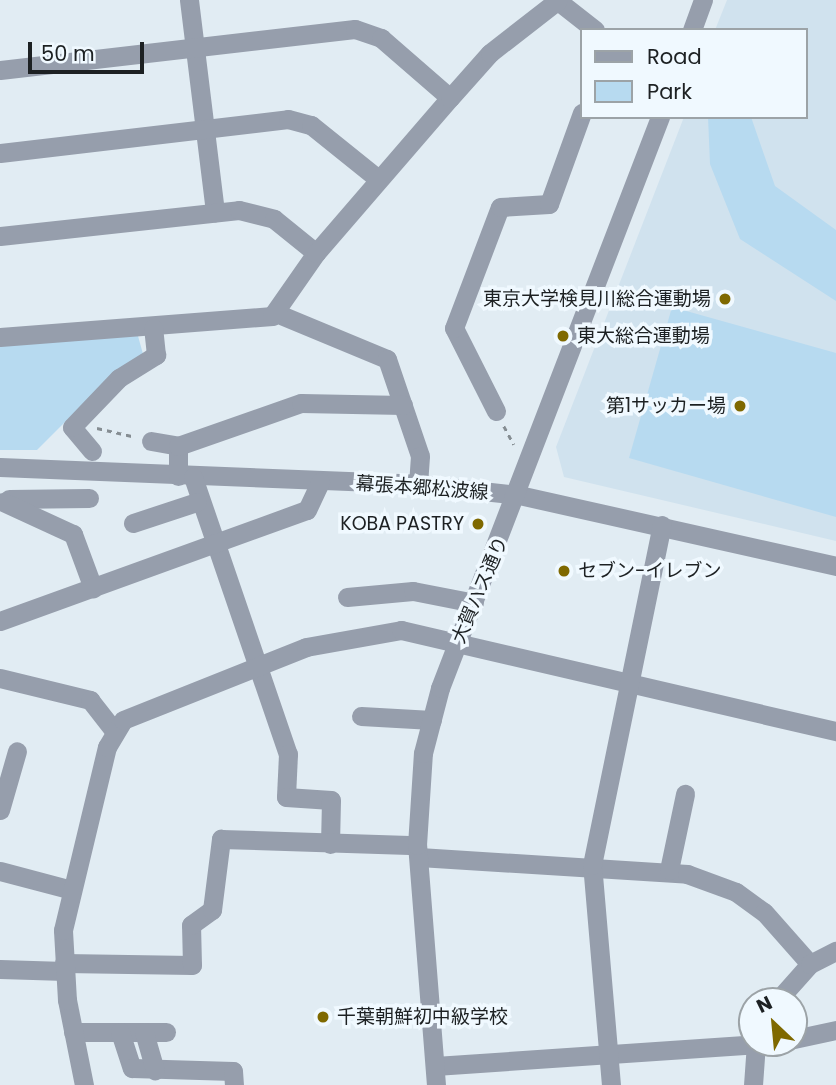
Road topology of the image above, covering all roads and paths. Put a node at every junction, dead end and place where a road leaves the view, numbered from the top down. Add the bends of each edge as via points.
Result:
1 (189, 0) edge
2 (704, 0) edge
3 (553, 2) edge
4 (592, 28) edge
5 (693, 28) edge
6 (195, 46) junction
7 (0, 70) edge
8 (450, 98) junction
9 (580, 119) edge
10 (659, 119) edge
11 (205, 128) junction
12 (0, 153) edge
13 (377, 178) junction
14 (215, 212) junction
15 (0, 236) edge
16 (316, 253) junction
17 (275, 313) junction
18 (153, 328) junction
19 (0, 337) edge
20 (403, 405) junction
21 (496, 411) joint
22 (94, 427) dead end
23 (151, 442) joint
24 (178, 446) junction
25 (92, 451) dead end
26 (517, 452) dead end
27 (0, 467) edge
28 (186, 476) junction
29 (320, 482) junction
30 (418, 484) junction
31 (519, 495) junction
32 (89, 498) dead end
33 (1, 502) edge
34 (197, 502) junction
35 (133, 523) dead end
36 (662, 525) junction
37 (213, 543) junction
38 (836, 566) edge
39 (93, 588) junction
40 (347, 597) dead end
41 (474, 603) junction
42 (0, 621) edge
43 (458, 643) junction
44 (256, 668) junction
45 (0, 678) edge
46 (628, 682) junction
47 (361, 716) dead end
48 (432, 720) junction
49 (113, 729) junction
50 (836, 731) edge
51 (17, 751) dead end
52 (685, 794) dead end
53 (0, 810) edge
54 (330, 844) junction
55 (418, 851) junction
56 (592, 865) junction
57 (669, 870) junction
58 (0, 871) edge
59 (68, 889) junction
60 (836, 951) edge
61 (810, 964) junction
62 (65, 967) junction
63 (0, 969) edge
64 (790, 987) edge
65 (836, 1030) edge
66 (73, 1032) junction
67 (120, 1032) junction
68 (144, 1032) junction
69 (166, 1032) dead end
70 (808, 1036) edge
71 (738, 1046) edge
72 (606, 1053) junction
73 (754, 1057) edge
74 (155, 1070) junction
75 (436, 1076) edge
76 (83, 1085) edge
77 (233, 1085) edge
78 (611, 1085) edge
79 (753, 1085) edge

1 - 6 street
2 - 5 street
3 - 4 street
3 - 8 street via 490,53
6 - 7 street
6 - 8 street via 355,29 381,38
6 - 11 street
8 - 13 street
9 - 21 street via 549,204 500,207 454,328
10 - 31 street, 大賀ハス通り
11 - 12 street
11 - 13 street via 288,119 311,125
11 - 14 street
13 - 16 street
14 - 15 street
14 - 16 street via 256,211
16 - 17 street
17 - 18 street via 258,322
17 - 20 street via 387,359
18 - 19 street
18 - 25 street via 156,355 119,378 72,427
20 - 24 street via 301,403
20 - 30 street via 420,456
21 - 26 path
22 - 23 path
23 - 24 street
24 - 28 street
27 - 28 street, 幕張本郷松波線
28 - 29 street, 幕張本郷松波線
28 - 34 street
29 - 30 street, 幕張本郷松波線
29 - 37 street via 307,510
30 - 31 street, 幕張本郷松波線
31 - 36 street, 幕張本郷松波線
31 - 41 street, 大賀ハス通り
32 - 33 street
33 - 39 street via 73,534
34 - 35 street
34 - 37 street
36 - 38 street, 幕張本郷松波線
36 - 46 street
37 - 39 street
37 - 44 street
39 - 42 street
40 - 41 street via 413,590
41 - 43 street, 大賀ハス通り
43 - 44 street via 401,630 366,631
43 - 46 street
43 - 48 street, 大賀ハス通り
44 - 49 street
44 - 54 street via 288,754 286,797 331,800
45 - 49 street via 90,700
46 - 50 street
46 - 56 street
47 - 48 street
48 - 55 street, 大賀ハス通り
49 - 59 street
51 - 53 street
52 - 57 street
54 - 55 street
54 - 62 street via 221,839 212,909 191,925 192,965
55 - 56 street
55 - 75 street, 大賀ハス通り
56 - 57 street
56 - 72 street
57 - 61 street via 736,892 787,933
58 - 59 street
59 - 62 street
60 - 61 street
61 - 64 street
62 - 63 street
62 - 66 street
65 - 70 street
66 - 67 street
66 - 76 street
67 - 68 street
67 - 74 street via 132,1068
68 - 69 street
68 - 74 street
71 - 72 street
72 - 75 street
72 - 78 street
73 - 79 street
74 - 77 street via 233,1071

